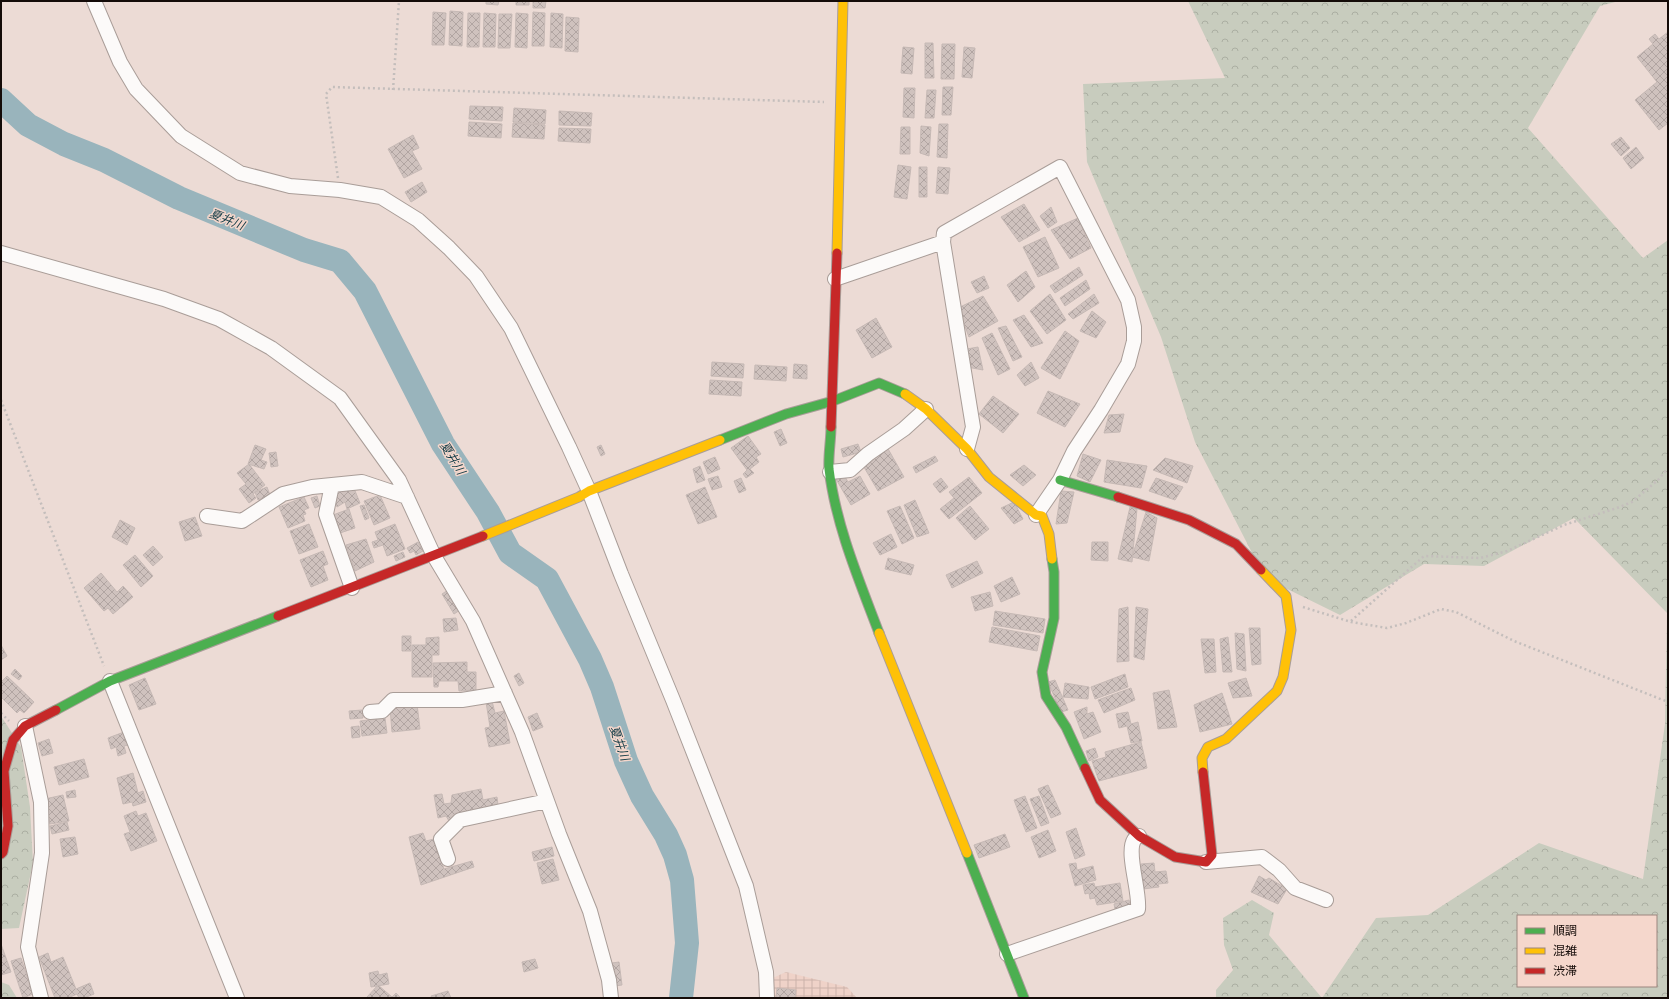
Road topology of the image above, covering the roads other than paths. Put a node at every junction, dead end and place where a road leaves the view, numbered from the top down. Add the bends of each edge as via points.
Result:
1 (94, 1) edge
2 (843, 1) edge
3 (944, 242) junction
4 (1, 253) edge
5 (836, 279) junction
6 (833, 401) junction
7 (926, 409) junction
8 (967, 449) junction
9 (830, 472) junction
10 (1060, 480) junction
11 (332, 485) junction
12 (584, 494) junction
13 (407, 497) junction
14 (1036, 515) junction
15 (207, 516) dead end
16 (434, 556) junction
17 (352, 588) junction
18 (110, 681) junction
19 (505, 693) junction
20 (370, 712) dead end
21 (25, 726) junction
22 (547, 801) junction
23 (1139, 836) junction
24 (1, 854) edge
25 (448, 859) dead end
26 (1206, 862) junction
27 (1326, 900) dead end
28 (1007, 954) junction
29 (41, 998) edge
30 (237, 998) edge
31 (609, 998) edge
32 (767, 998) edge
33 (1024, 998) edge

1 - 12 street via 120,62 136,89 181,136 240,174 290,186 340,190 381,198 418,220 449,248 476,276 511,328
2 - 5 street
3 - 5 street
3 - 8 street via 973,427
3 - 10 street via 944,234 1060,168 1128,300 1134,327 1134,341 1128,364 1074,451
4 - 13 street via 164,299 219,318 271,348 340,398 399,480
5 - 6 street
6 - 7 street via 879,383 901,391
6 - 9 street
6 - 12 street via 786,414
7 - 8 street
7 - 9 street via 850,470
8 - 14 street via 990,477
9 - 28 street via 846,545 861,586
10 - 14 street
10 - 26 street via 1189,520 1236,544 1286,596 1290,630 1283,677 1277,691 1226,739 1208,747 1202,758 1212,855
11 - 13 street via 362,482
11 - 15 street via 283,494 242,521
11 - 17 street via 326,514
12 - 16 street
12 - 32 street via 674,700 746,886 766,972
13 - 16 street
14 - 23 street via 1042,516 1049,534 1054,572 1054,618 1042,672 1046,696 1066,727 1100,800
16 - 17 street
16 - 19 street via 473,621
17 - 18 street
18 - 21 street
18 - 30 street
19 - 20 street via 462,700 393,700 382,711
19 - 22 street
21 - 24 street via 13,740 4,771 8,826
21 - 29 street via 41,802 42,853 28,947
22 - 25 street via 460,820 441,839
22 - 31 street via 590,911 609,980
23 - 26 street via 1175,857
23 - 28 street via 1134,840 1131,853 1139,900 1138,909
26 - 27 street via 1262,857 1279,870 1295,888
28 - 33 street

